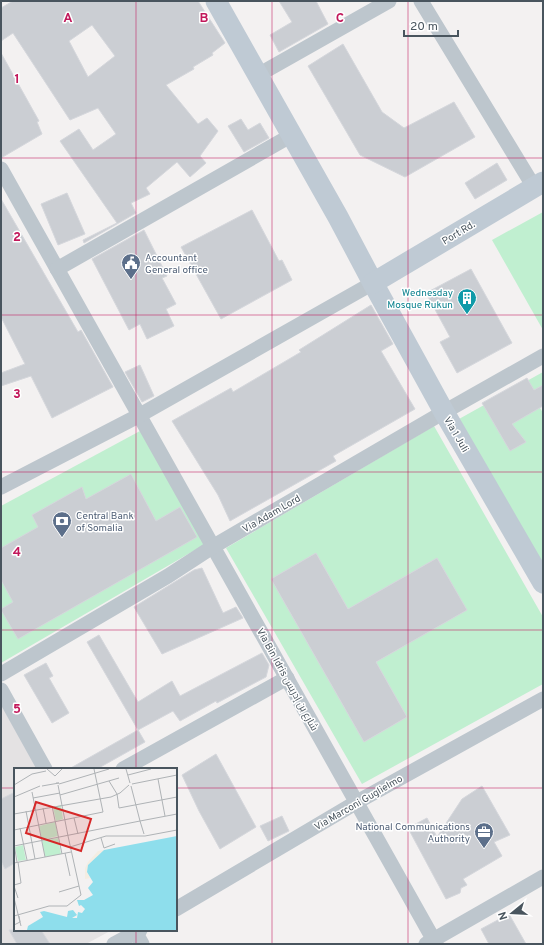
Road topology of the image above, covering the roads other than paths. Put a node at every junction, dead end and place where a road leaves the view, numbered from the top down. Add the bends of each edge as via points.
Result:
1 (216, 1) edge
2 (389, 1) edge
3 (421, 1) edge
4 (258, 76) junction
5 (292, 135) junction
6 (1, 169) edge
7 (538, 184) edge
8 (57, 269) junction
9 (373, 283) junction
10 (543, 356) edge
11 (444, 412) junction
12 (140, 415) junction
13 (1, 487) edge
14 (214, 546) junction
15 (543, 583) edge
16 (1, 674) edge
17 (287, 678) junction
18 (1, 690) edge
19 (543, 699) edge
20 (44, 768) edge
21 (125, 768) edge
22 (357, 802) junction
23 (543, 877) edge
24 (177, 908) edge
25 (138, 934) edge
26 (432, 943) edge
27 (114, 944) edge

1 - 4 main road, Via 1 Juli
2 - 4 street
3 - 7 street
4 - 5 main road, Via 1 Juli
5 - 8 street
5 - 9 main road, Via 1 Juli
6 - 8 street, Via Bin Idris شارع بن إدريس
7 - 9 main road, Port Rd.
8 - 12 street, Via Bin Idris شارع بن إدريس
9 - 11 main road, Via 1 Juli
9 - 12 street
10 - 11 street, Via Adam Lord
11 - 14 street, Via Adam Lord
11 - 15 main road, Via 1 Juli
12 - 13 street
12 - 14 street, Via Bin Idris شارع بن إدريس
14 - 16 street, Via Adam Lord via 168,576
14 - 17 street, Via Bin Idris شارع بن إدريس
17 - 21 street
17 - 22 street, Via Bin Idris شارع بن إدريس
18 - 20 street
19 - 22 street, Via Marconi Guglielmo
22 - 24 street, Via Marconi Guglielmo
22 - 26 street, Via Bin Idris شارع بن إدريس
23 - 26 street
25 - 27 street

